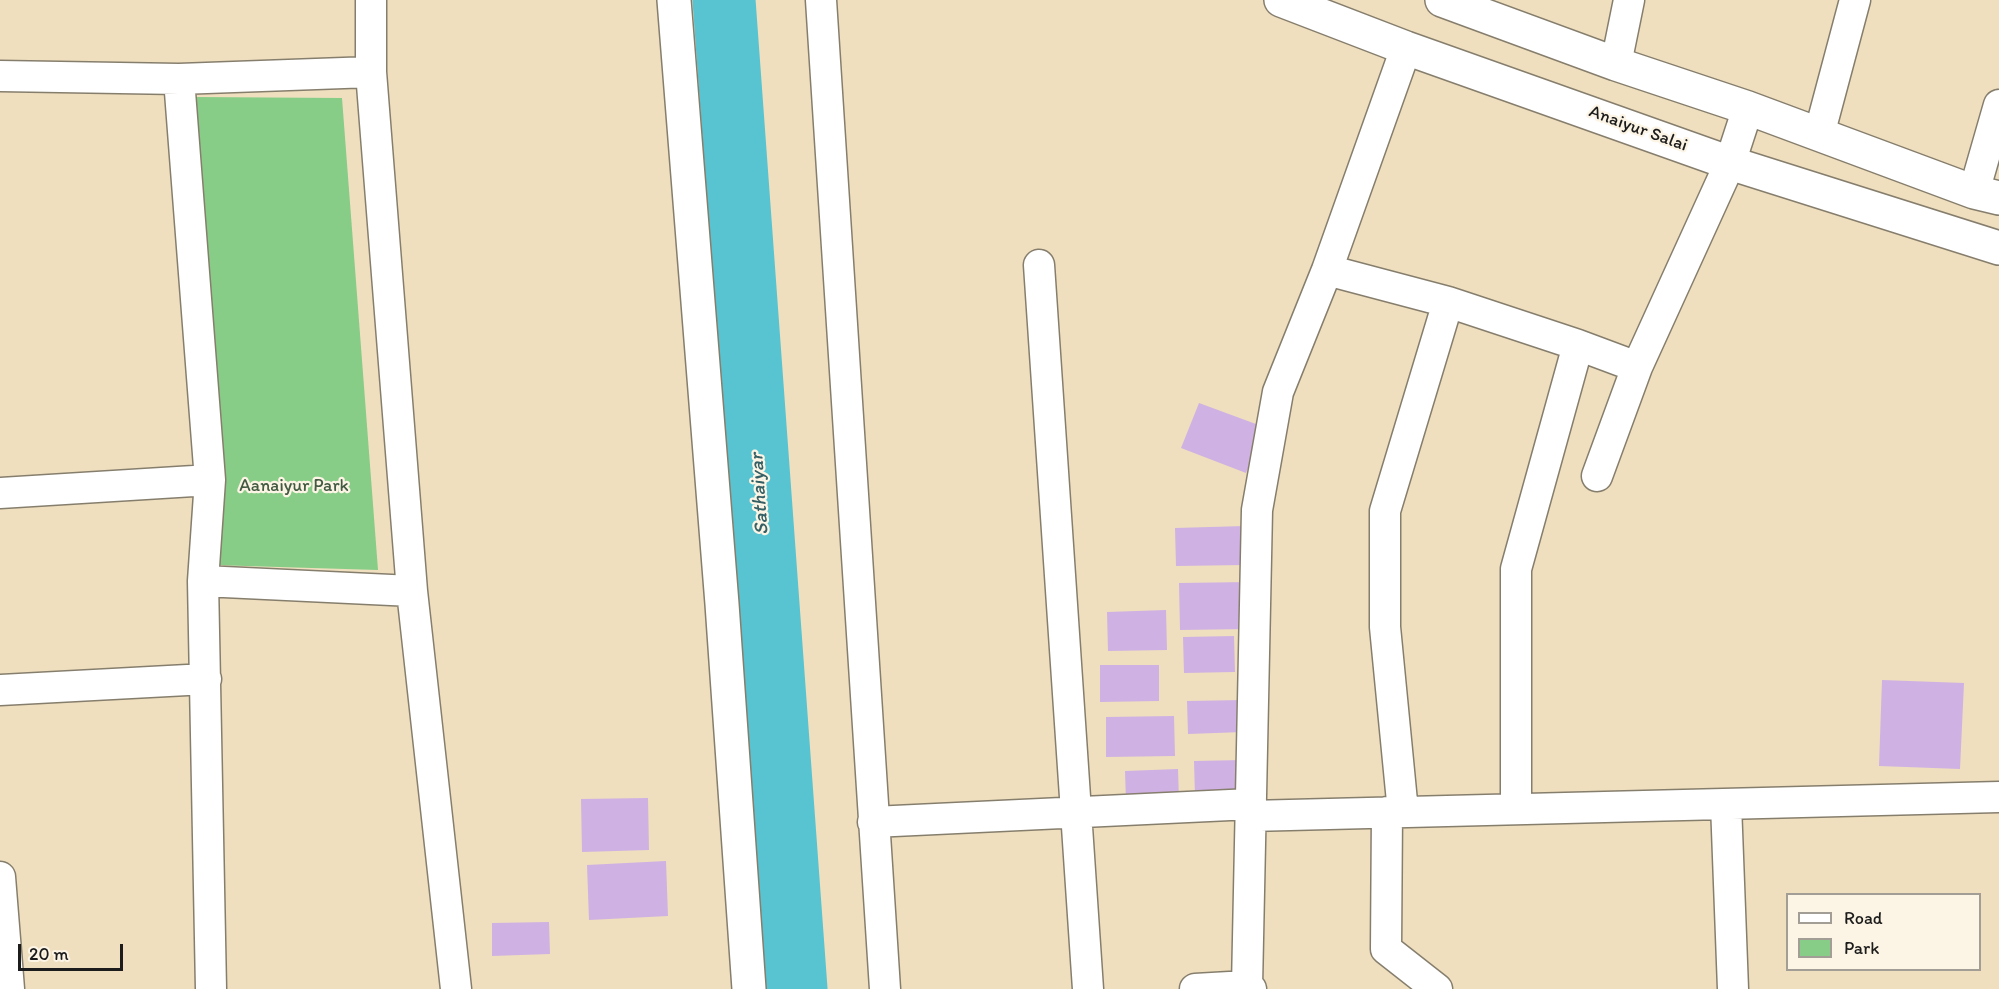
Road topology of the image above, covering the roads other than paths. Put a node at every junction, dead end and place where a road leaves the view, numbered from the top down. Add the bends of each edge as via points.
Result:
1 (371, 0) edge
2 (674, 0) edge
3 (821, 0) edge
4 (1281, 0) edge
5 (1442, 0) edge
6 (1629, 0) edge
7 (1855, 0) edge
8 (1406, 48) junction
9 (1616, 64) junction
10 (371, 72) junction
11 (0, 76) edge
12 (179, 79) junction
13 (1999, 105) edge
14 (1748, 108) junction
15 (1819, 135) junction
16 (1730, 163) junction
17 (1987, 195) edge
18 (1999, 248) edge
19 (1039, 265) dead end
20 (1327, 270) junction
21 (1448, 302) junction
22 (1578, 345) junction
23 (1637, 368) junction
24 (1597, 476) dead end
25 (210, 480) junction
26 (0, 493) edge
27 (203, 581) junction
28 (412, 591) junction
29 (206, 679) junction
30 (0, 690) edge
31 (1999, 797) edge
32 (1726, 804) junction
33 (1516, 809) junction
34 (1251, 810) junction
35 (1077, 812) junction
36 (1395, 812) junction
37 (873, 822) junction
38 (0, 877) edge
39 (6, 978) edge
40 (1249, 988) edge
41 (211, 989) edge
42 (456, 989) edge
43 (749, 989) edge
44 (885, 989) edge
45 (1088, 989) edge
46 (1195, 989) edge
47 (1437, 989) edge
48 (1733, 989) edge

1 - 10 street
2 - 43 main road
3 - 37 street
4 - 8 main road, Anaiyur Salai
5 - 9 main road
6 - 9 street
7 - 15 street
8 - 16 main road, Anaiyur Salai
8 - 20 street
9 - 14 main road
10 - 12 street
10 - 28 street
11 - 12 street
12 - 25 street
13 - 17 street
14 - 15 main road
14 - 16 street
15 - 17 main road
16 - 18 main road, Anaiyur Salai
16 - 23 street
19 - 35 street
20 - 21 street
20 - 34 street via 1278,392 1257,510
21 - 22 street
21 - 36 street via 1384,512 1385,627
22 - 23 street
22 - 33 street via 1516,569
23 - 24 street
25 - 26 street
25 - 27 street
27 - 28 street
27 - 29 street
28 - 42 street
29 - 30 street
29 - 41 street
31 - 32 street
32 - 33 street
32 - 48 street
33 - 36 street
34 - 35 street
34 - 36 street
34 - 40 street
35 - 37 street
35 - 45 street
36 - 47 street via 1386,949
37 - 44 street
38 - 39 street
40 - 46 street

